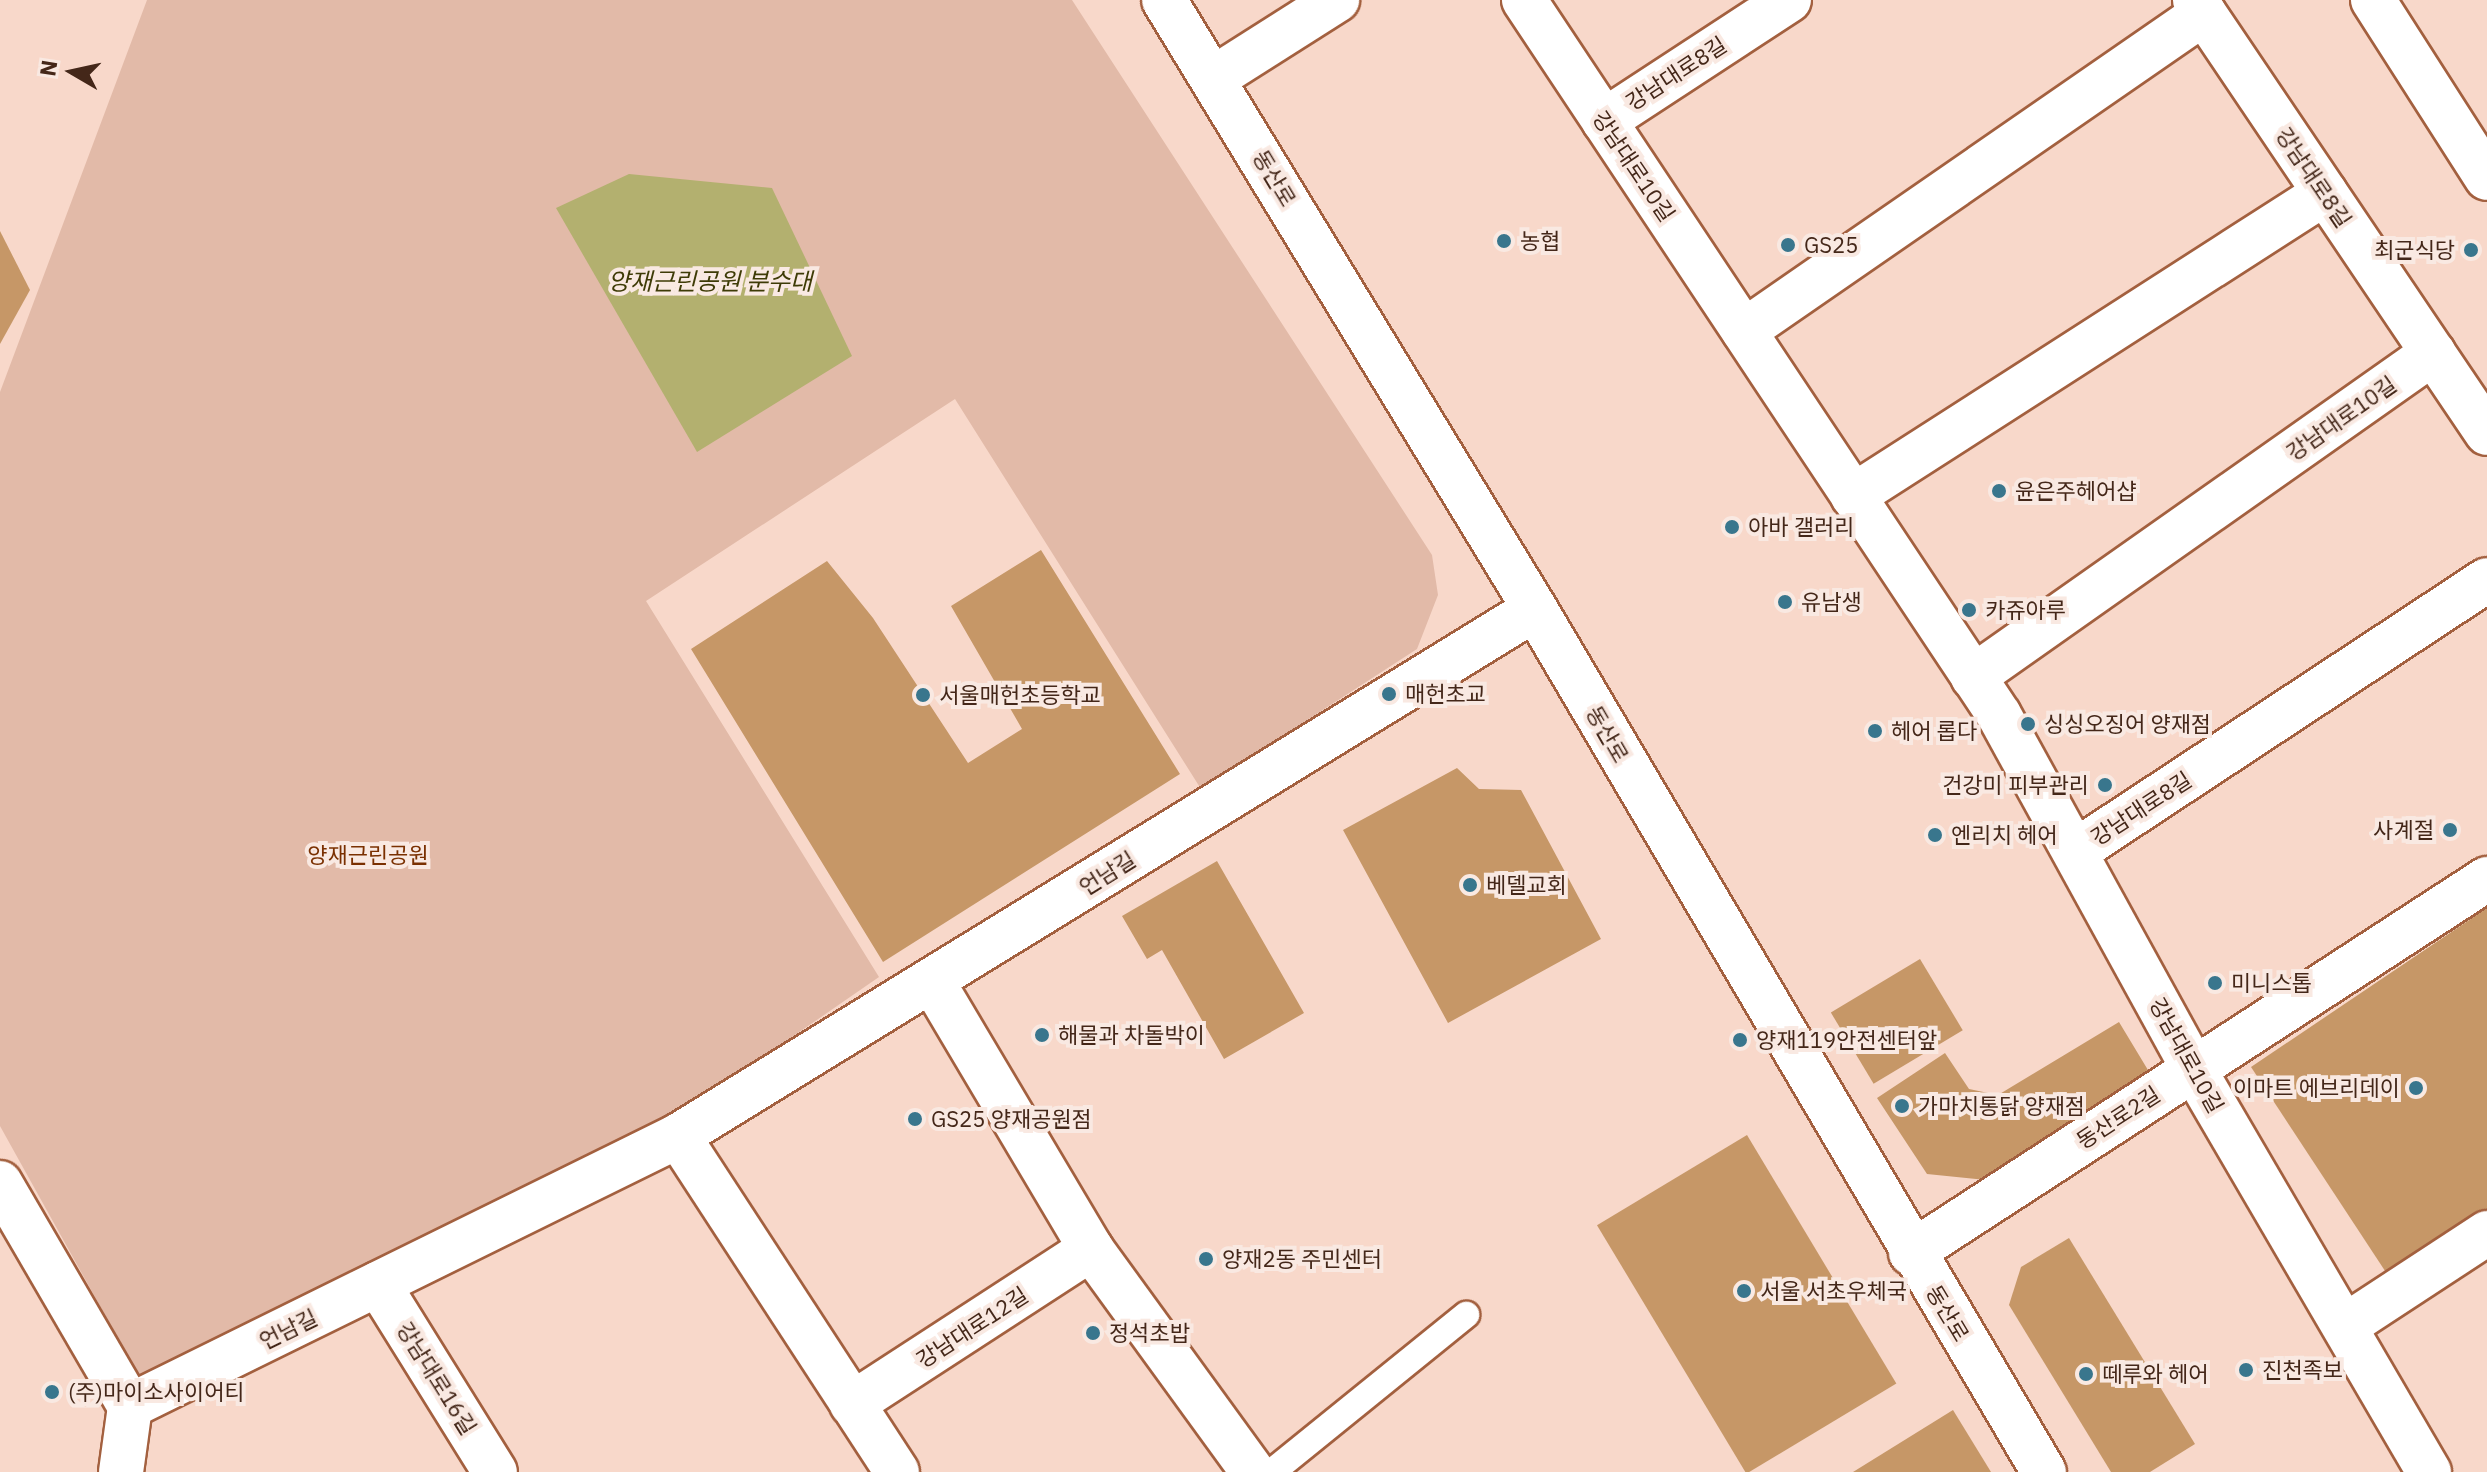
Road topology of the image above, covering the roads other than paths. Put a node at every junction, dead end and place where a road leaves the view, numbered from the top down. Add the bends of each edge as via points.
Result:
1 (1164, 0) edge
2 (1337, 0) edge
3 (1524, 0) edge
4 (1789, 0) edge
5 (2373, 0) edge
6 (2200, 7) edge
7 (1214, 78) junction
8 (1604, 121) junction
9 (2487, 178) edge
10 (2325, 193) junction
11 (1744, 331) junction
12 (2433, 353) junction
13 (2487, 433) edge
14 (1853, 496) junction
15 (2487, 580) edge
16 (1535, 609) junction
17 (1973, 677) junction
18 (2076, 851) junction
19 (2487, 879) edge
20 (932, 981) junction
21 (2193, 1068) junction
22 (678, 1136) junction
23 (0, 1183) edge
24 (2487, 1233) edge
25 (14, 1239) edge
26 (1091, 1249) junction
27 (1911, 1253) junction
28 (378, 1284) junction
29 (1466, 1315) dead end
30 (2345, 1326) junction
31 (852, 1404) junction
32 (130, 1406) junction
33 (121, 1472) edge
34 (495, 1472) edge
35 (897, 1472) edge
36 (1253, 1472) edge
37 (1272, 1472) edge
38 (2044, 1472) edge
39 (2429, 1472) edge

1 - 7 street, 동산로
2 - 7 street
3 - 8 street, 강남대로10길
4 - 8 street, 강남대로8길
5 - 9 street
6 - 10 street, 강남대로8길
6 - 11 street
7 - 16 street, 동산로
8 - 11 street, 강남대로10길
10 - 12 street, 강남대로8길
10 - 14 street
11 - 14 street, 강남대로10길
12 - 13 street, 강남대로8길
12 - 17 street, 강남대로10길
14 - 17 street, 강남대로10길
15 - 18 street, 강남대로8길
16 - 20 street, 언남길
16 - 27 street, 동산로
17 - 18 street, 강남대로10길
18 - 21 street, 강남대로10길
19 - 21 street, 동산로2길
20 - 22 street, 언남길
20 - 26 street
21 - 27 street, 동산로2길
21 - 30 street, 강남대로10길
22 - 28 street, 언남길
22 - 31 street
23 - 25 street
24 - 30 street
25 - 32 street
26 - 31 street, 강남대로12길
26 - 36 street
27 - 38 street, 동산로
28 - 32 street, 언남길
28 - 34 street, 강남대로16길
29 - 37 lane
30 - 39 street, 강남대로10길
31 - 35 street
32 - 33 street

